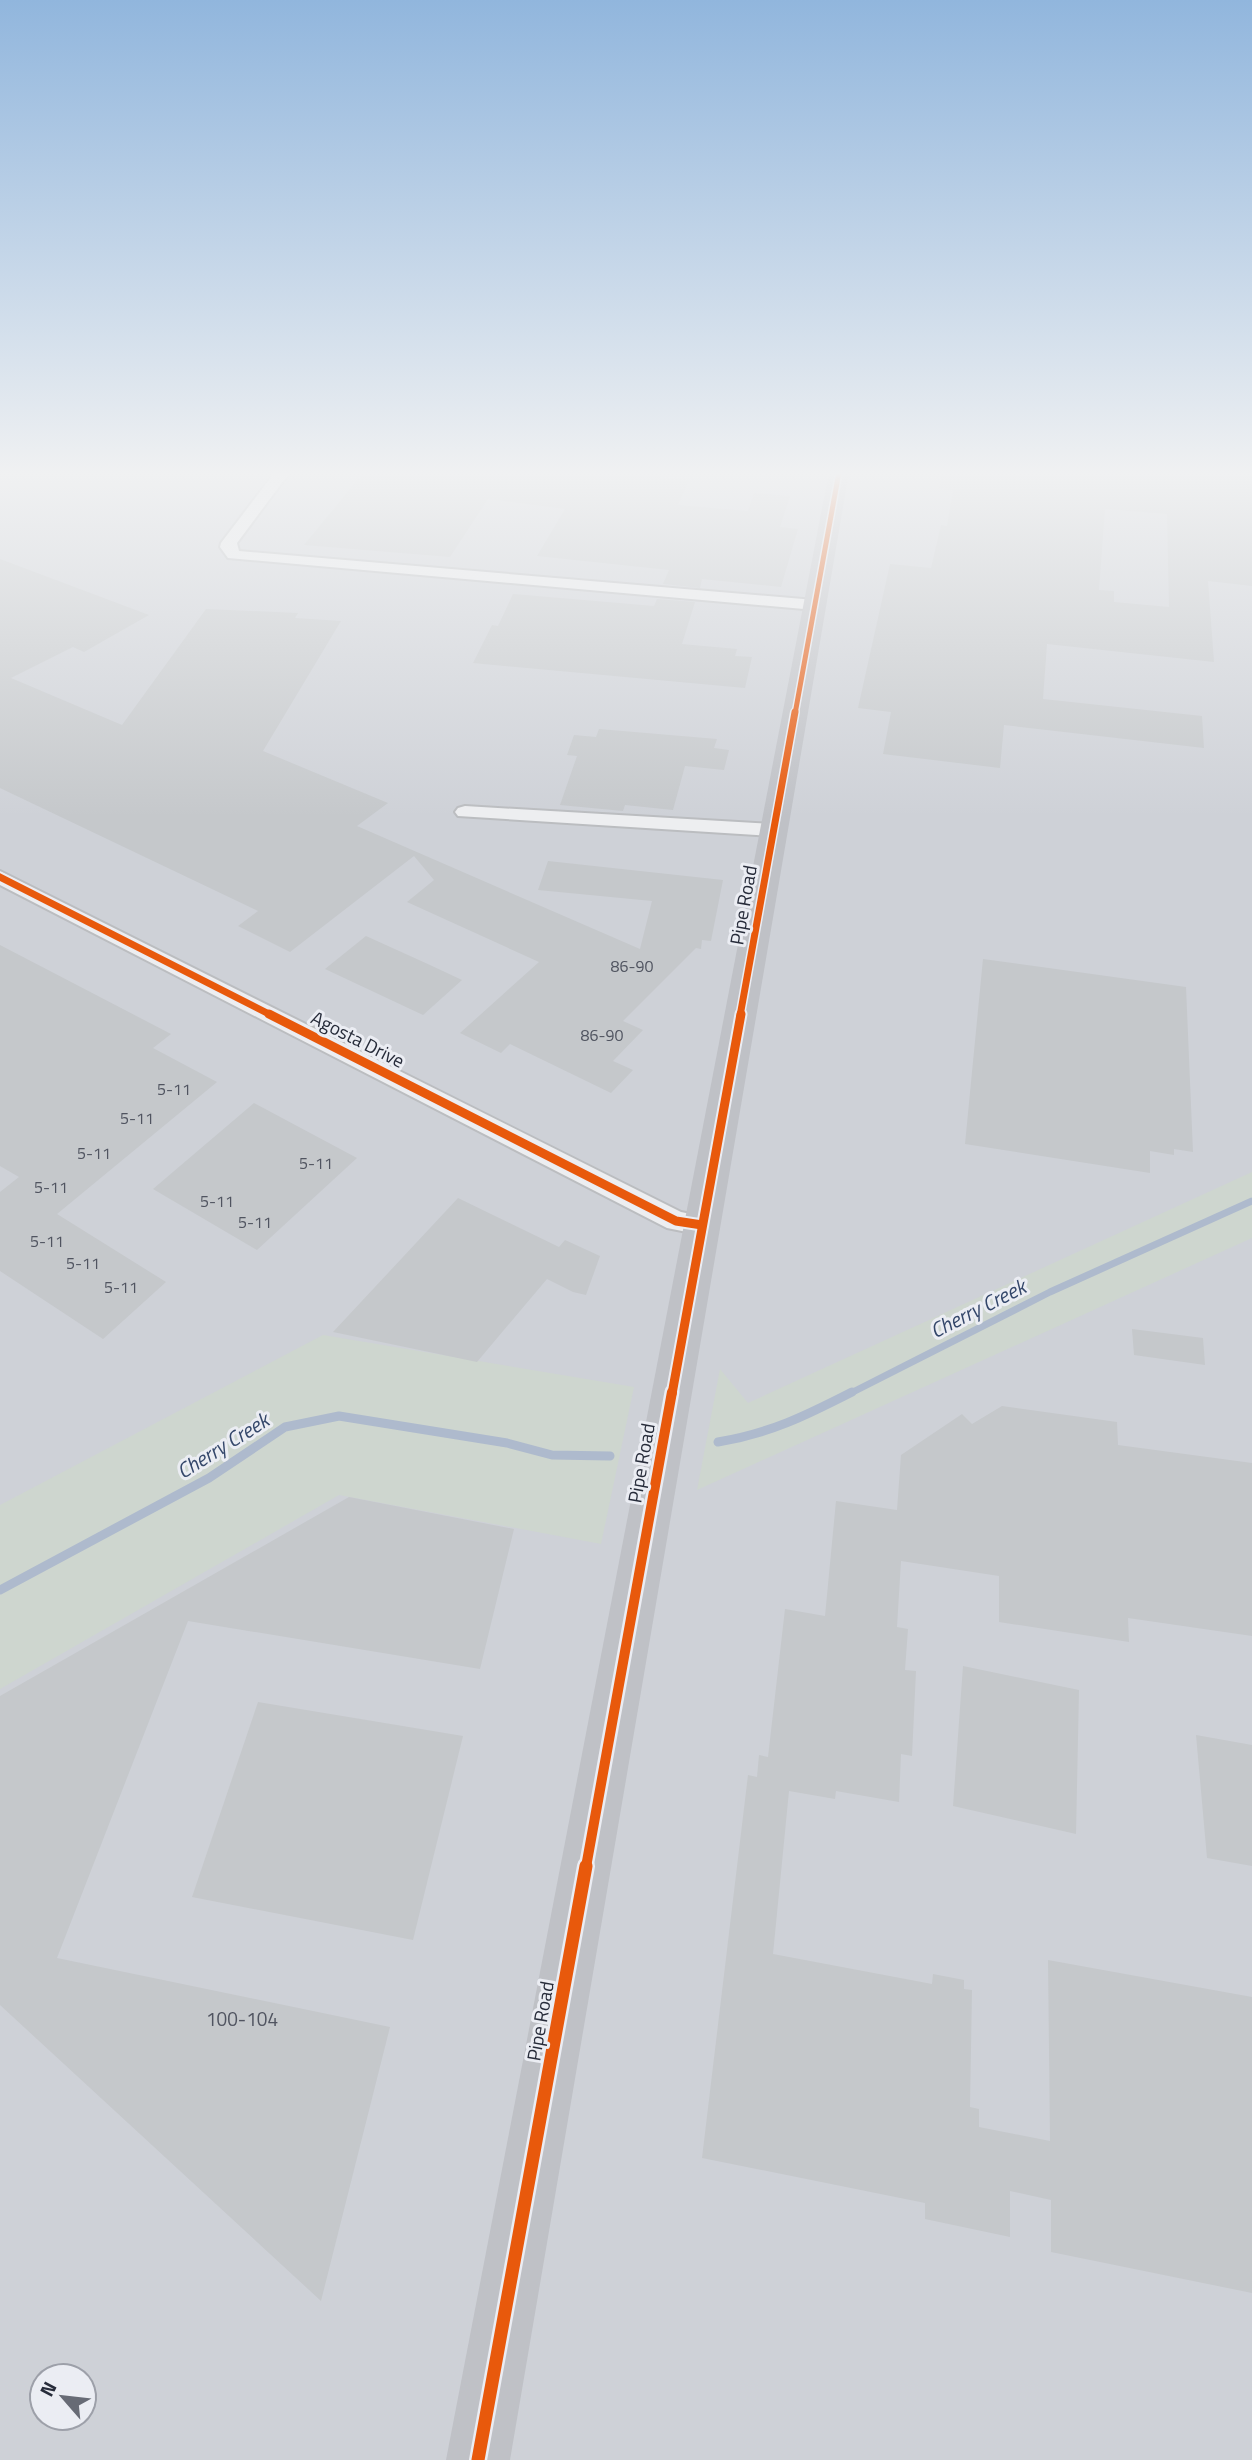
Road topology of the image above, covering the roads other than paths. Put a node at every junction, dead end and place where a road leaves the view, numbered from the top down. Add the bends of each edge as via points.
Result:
1 (604, 587) edge
2 (818, 587) edge
3 (815, 605) junction
4 (466, 812) dead end
5 (773, 830) junction
6 (0, 877) edge
7 (702, 1225) junction
8 (478, 2460) edge

1 - 3 street
2 - 3 street, Pipe Road
3 - 5 street, Pipe Road
4 - 5 street
5 - 7 street, Pipe Road
6 - 7 street, Agosta Drive via 676,1221
7 - 8 street, Pipe Road

